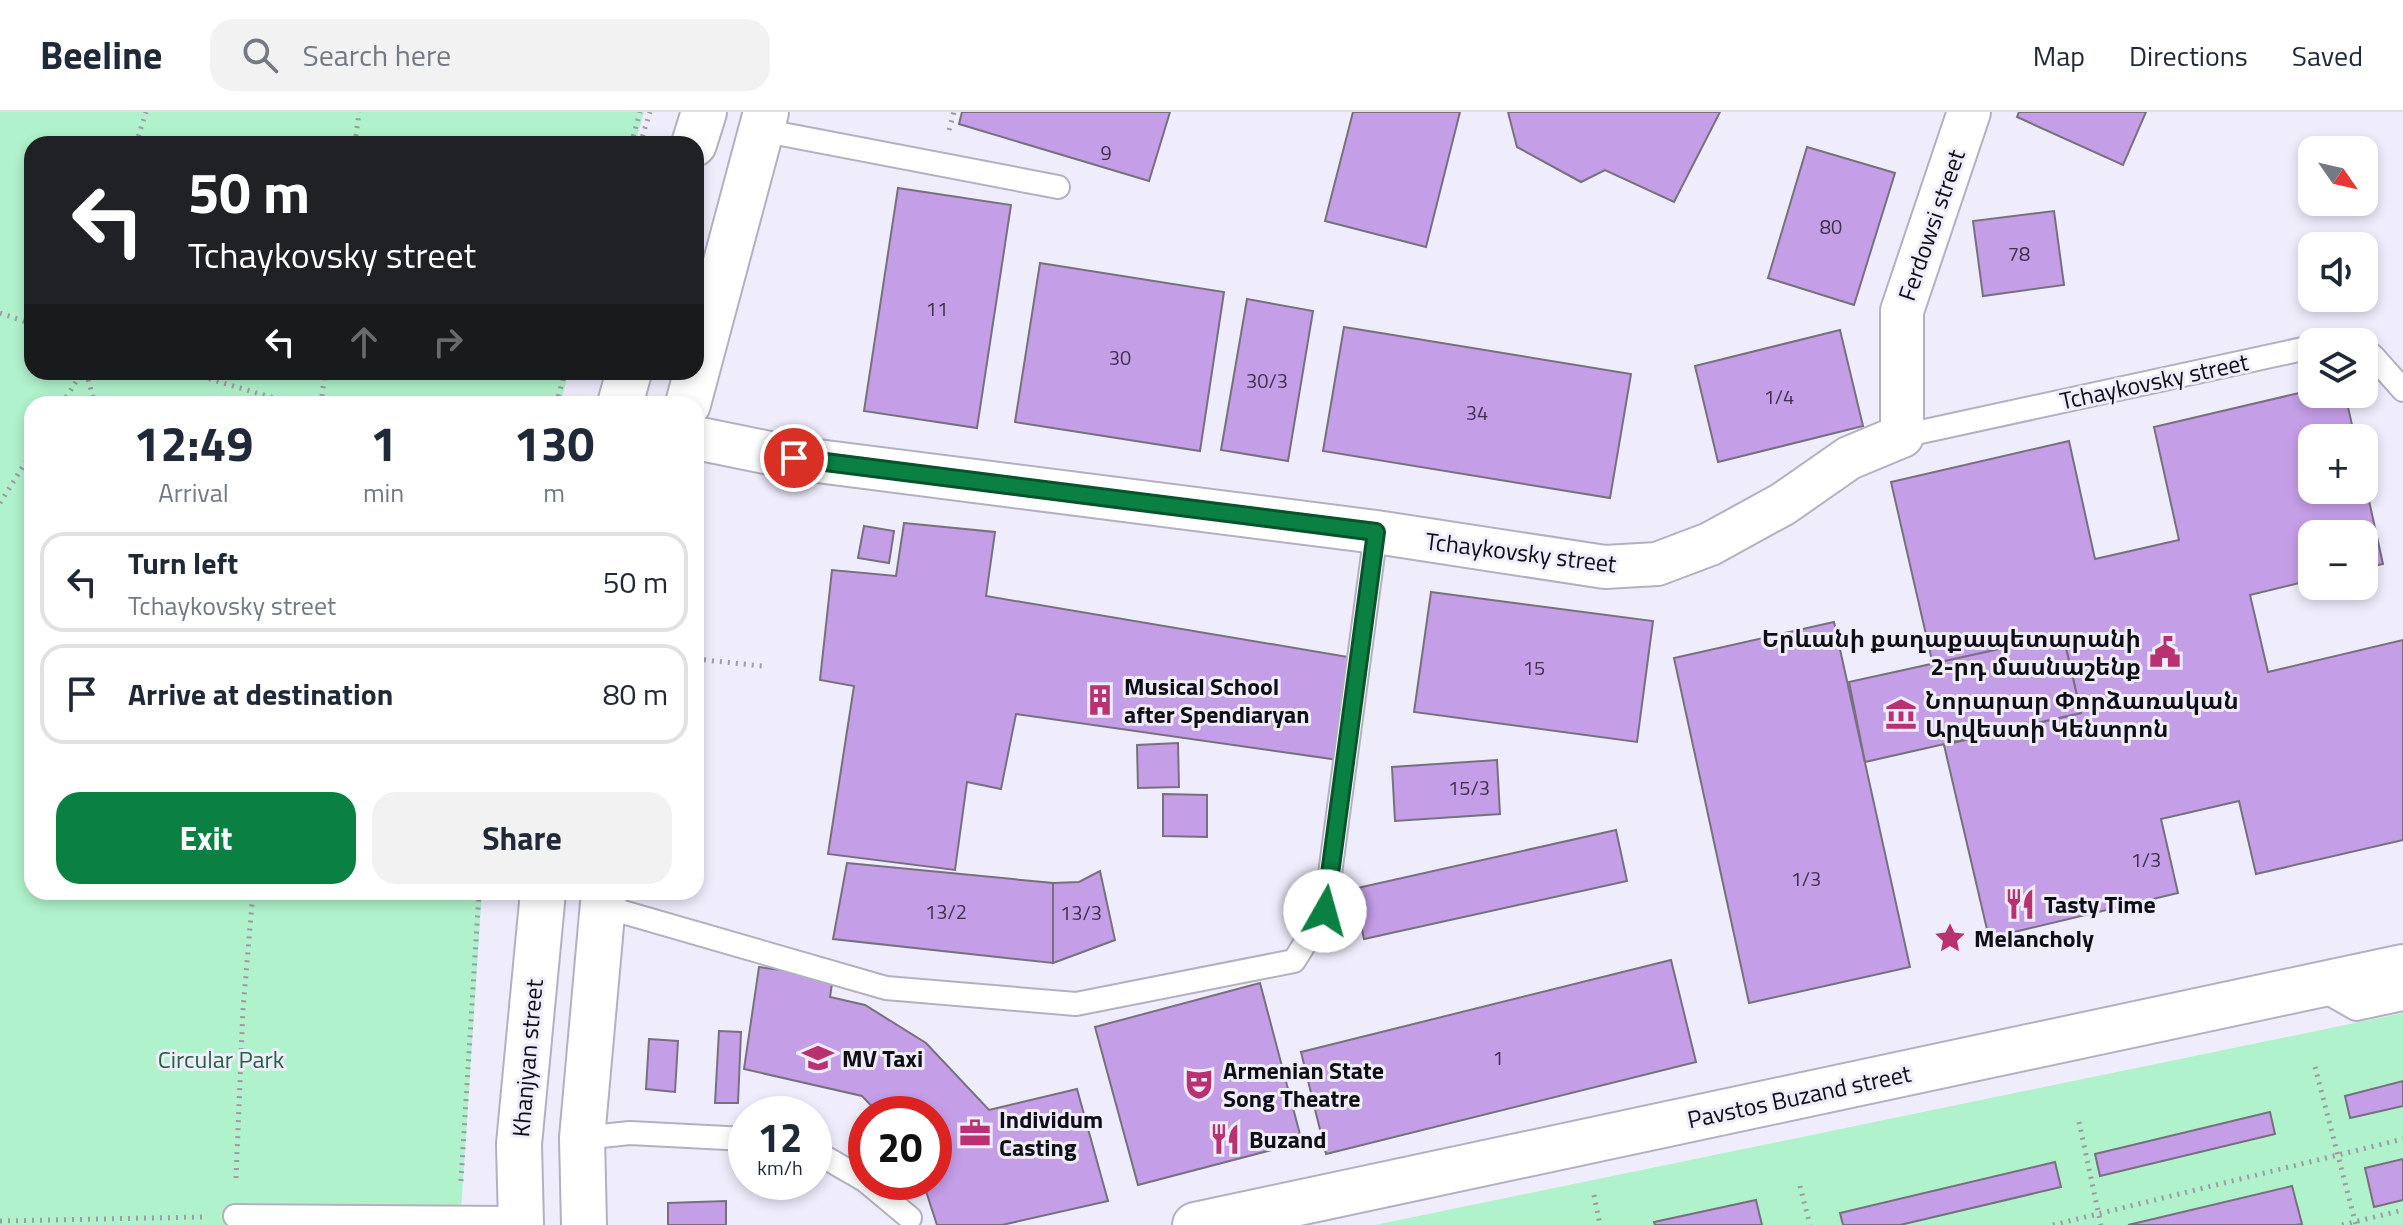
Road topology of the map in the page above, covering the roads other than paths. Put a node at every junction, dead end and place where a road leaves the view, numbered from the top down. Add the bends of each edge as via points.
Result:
1 (704, 112) edge
2 (1969, 112) edge
3 (763, 121) edge
4 (696, 136) edge
5 (1058, 187) dead end
6 (704, 344) edge
7 (2298, 350) edge
8 (2378, 362) edge
9 (2403, 390) edge
10 (1902, 436) junction
11 (704, 440) edge
12 (1376, 532) junction
13 (542, 900) edge
14 (603, 900) edge
15 (606, 900) edge
16 (2403, 967) edge
17 (2315, 985) junction
18 (2403, 999) edge
19 (582, 1138) junction
20 (728, 1138) edge
21 (888, 1200) edge
22 (235, 1216) road end
23 (910, 1218) dead end
24 (521, 1222) edge
25 (584, 1225) edge
26 (1195, 1225) edge

1 - 4 street
2 - 10 street, Ferdowsi street via 1902,311
3 - 5 lane
3 - 6 street
7 - 10 lane, Tchaykovsky street
8 - 9 lane
10 - 12 street, Tchaykovsky street via 1849,458 1783,504 1710,544 1657,564 1605,567
11 - 12 street, Tchaykovsky street via 794,458
12 - 15 lane via 1325,911 1294,961 1076,1004 886,988
13 - 24 street, Khanjyan street via 519,1144
14 - 19 street
16 - 17 street, Pavstos Buzand street
17 - 18 lane via 2356,1009
17 - 26 street, Pavstos Buzand street
19 - 20 lane via 630,1133
19 - 25 street
21 - 23 lane
22 - 24 lane

